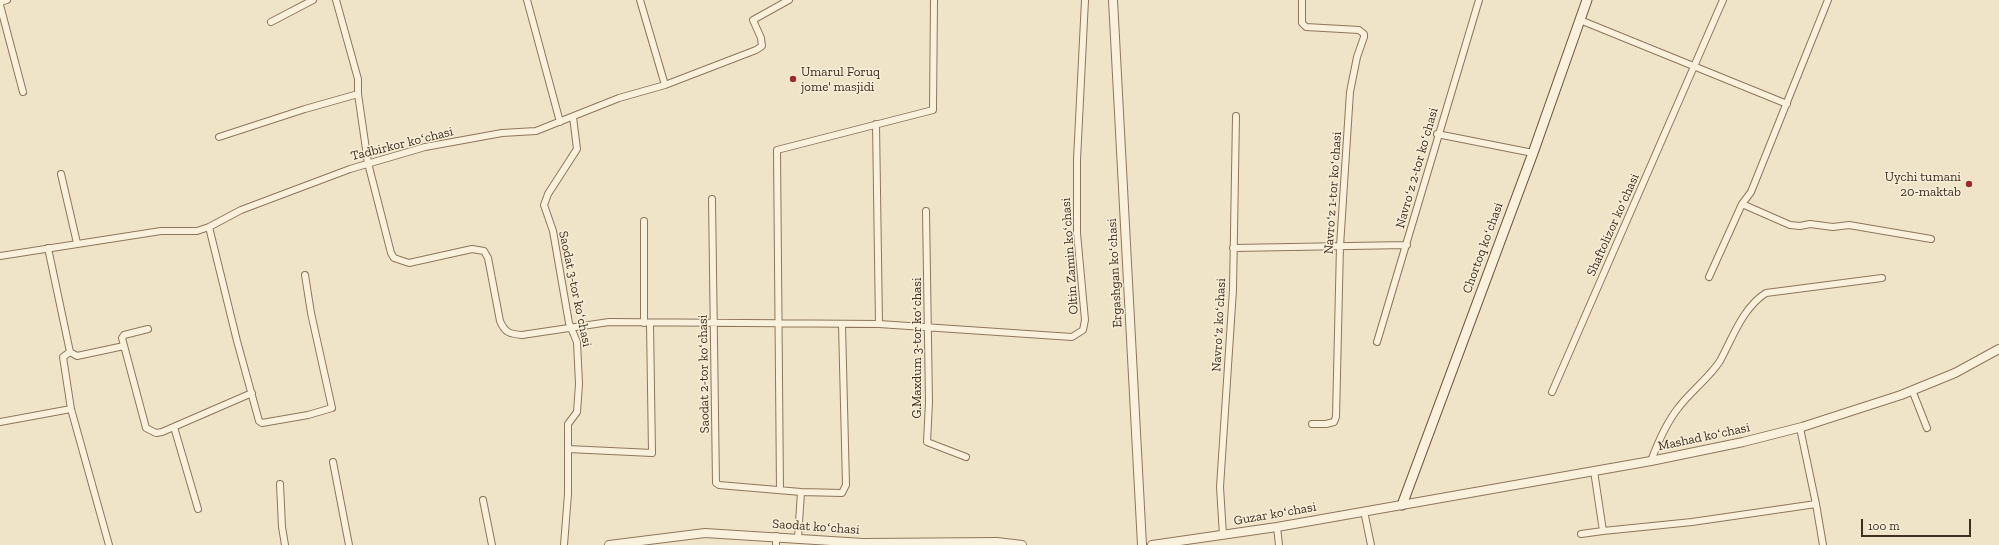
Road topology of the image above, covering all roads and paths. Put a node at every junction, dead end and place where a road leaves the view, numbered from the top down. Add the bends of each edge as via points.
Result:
1 (7, 0) edge
2 (313, 0) edge
3 (336, 0) edge
4 (527, 0) edge
5 (640, 0) edge
6 (789, 0) edge
7 (934, 0) edge
8 (1085, 0) edge
9 (1113, 0) edge
10 (1302, 0) edge
11 (1479, 0) edge
12 (1587, 0) edge
13 (1722, 0) edge
14 (1828, 0) edge
15 (0, 3) edge
16 (1580, 20) junction
17 (271, 22) dead end
18 (1695, 66) junction
19 (665, 85) junction
20 (23, 92) dead end
21 (358, 94) junction
22 (1787, 104) junction
23 (1236, 116) dead end
24 (573, 117) junction
25 (560, 122) junction
26 (876, 124) junction
27 (1437, 134) junction
28 (219, 137) dead end
29 (1532, 153) junction
30 (368, 164) junction
31 (61, 174) dead end
32 (712, 199) dead end
33 (1742, 204) junction
34 (926, 211) dead end
35 (644, 221) dead end
36 (209, 227) junction
37 (1931, 239) dead end
38 (77, 243) junction
39 (1407, 245) junction
40 (1340, 246) junction
41 (48, 248) junction
42 (1233, 248) junction
43 (0, 256) edge
44 (304, 275) dead end
45 (1709, 277) dead end
46 (1882, 278) dead end
47 (647, 323) junction
48 (714, 324) junction
49 (878, 324) junction
50 (779, 325) junction
51 (842, 325) junction
52 (929, 327) junction
53 (571, 328) junction
54 (148, 329) dead end
55 (1377, 342) dead end
56 (124, 346) junction
57 (1999, 349) edge
58 (70, 352) junction
59 (1912, 390) junction
60 (1552, 392) dead end
61 (252, 393) junction
62 (71, 409) junction
63 (0, 422) edge
64 (1312, 424) dead end
65 (174, 427) junction
66 (1800, 428) junction
67 (1927, 428) dead end
68 (568, 449) junction
69 (966, 456) dead end
70 (1651, 461) junction
71 (333, 462) dead end
72 (1594, 471) junction
73 (280, 484) dead end
74 (780, 490) junction
75 (801, 492) junction
76 (483, 500) dead end
77 (1816, 504) junction
78 (1402, 505) junction
79 (198, 509) dead end
80 (1364, 511) junction
81 (1277, 527) junction
82 (1602, 531) junction
83 (1581, 534) dead end
84 (1223, 535) junction
85 (798, 538) junction
86 (776, 541) edge
87 (635, 543) edge
88 (109, 545) edge
89 (285, 545) edge
90 (349, 545) edge
91 (492, 545) edge
92 (564, 545) edge
93 (609, 545) edge
94 (1022, 545) edge
95 (1142, 545) edge
96 (1152, 545) edge
97 (1279, 545) edge
98 (1371, 545) edge
99 (1823, 545) edge

1 - 15 street
2 - 17 street
3 - 21 street via 358,79
4 - 25 street
5 - 19 street
6 - 19 street, Tadbirkor koʻchasi via 753,20 762,46
7 - 26 street via 933,110
8 - 52 street, Oltin Zamin koʻchasi via 1076,160 1077,233 1085,320 1083,330 1072,337
9 - 95 street, Ergashgan koʻchasi
10 - 40 street, Navroʻz 1-tor koʻchasi via 1302,23 1306,27 1359,30 1364,34 1350,92
11 - 27 street, Navroʻz 2-tor koʻchasi
12 - 16 main road, Chortoq koʻchasi
13 - 18 street, Shaftolizor koʻchasi
14 - 22 street
15 - 20 street
16 - 18 street
16 - 29 main road, Chortoq koʻchasi
18 - 22 street
18 - 60 street, Shaftolizor koʻchasi
19 - 24 street, Tadbirkor koʻchasi via 619,98
21 - 28 street
21 - 30 street
22 - 33 street via 1751,192
23 - 42 street, Navroʻz koʻchasi
24 - 25 street, Tadbirkor koʻchasi
24 - 53 street, Saodat 3-tor koʻchasi via 578,149 544,204 553,231
25 - 30 street, Tadbirkor koʻchasi via 536,132 502,133 425,147
26 - 49 street
26 - 50 street via 777,150
27 - 29 street
27 - 39 street, Navroʻz 2-tor koʻchasi
29 - 78 main road, Chortoq koʻchasi
30 - 36 street, Tadbirkor koʻchasi via 350,168 241,210
30 - 53 street via 394,258 409,262 472,249 484,251 488,258 504,330 522,336
31 - 38 street
32 - 48 street, Saodat 2-tor koʻchasi
33 - 37 street via 1800,226 1849,225
33 - 45 street
34 - 52 street, G.Maxdum 3-tor koʻchasi
35 - 47 street
36 - 38 street, Tadbirkor koʻchasi via 187,232 161,231
36 - 61 street
38 - 41 street, Tadbirkor koʻchasi
39 - 40 street
39 - 55 street, Navroʻz 2-tor koʻchasi
40 - 42 street
40 - 64 street, Navroʻz 1-tor koʻchasi via 1336,417 1334,422
41 - 43 street, Tadbirkor koʻchasi
41 - 58 street
42 - 84 street, Navroʻz koʻchasi via 1233,298 1220,487
44 - 61 street via 332,408 262,423 259,421
46 - 70 street via 1766,293 1760,296 1737,327 1719,361 1678,407 1662,432
47 - 48 street
47 - 53 street via 609,322
47 - 68 street via 652,453
48 - 50 street
48 - 74 street, Saodat 2-tor koʻchasi via 716,483 722,486
49 - 51 street
49 - 52 street
50 - 51 street
50 - 74 street
51 - 75 street via 846,485 842,492
52 - 69 street, G.Maxdum 3-tor koʻchasi via 927,442
53 - 68 street, Saodat 3-tor koʻchasi via 577,342 579,384 577,412 568,424
54 - 56 street via 122,336
56 - 58 street via 77,356
56 - 65 street via 146,428 156,433
57 - 59 street, Mashad koʻchasi via 1955,373
58 - 62 street via 63,357
59 - 66 street, Mashad koʻchasi
59 - 67 street
61 - 65 street
62 - 63 street
62 - 88 street
65 - 79 street
66 - 70 street, Mashad koʻchasi
66 - 77 street
68 - 92 street, Saodat 3-tor koʻchasi
70 - 72 street, Mashad koʻchasi
71 - 90 street
72 - 78 street, Mashad koʻchasi
72 - 82 street
73 - 89 street
74 - 75 street
75 - 85 street
76 - 91 street
77 - 82 street via 1692,522
77 - 99 street
78 - 80 street, Guzar koʻchasi
80 - 81 street, Guzar koʻchasi
80 - 98 street
81 - 84 street, Guzar koʻchasi
81 - 97 street
82 - 83 street
84 - 96 street, Guzar koʻchasi
85 - 86 street, Saodat koʻchasi
85 - 94 street, Saodat koʻchasi via 863,543 997,542
86 - 87 street, Saodat koʻchasi via 705,533
87 - 93 street, Saodat koʻchasi

